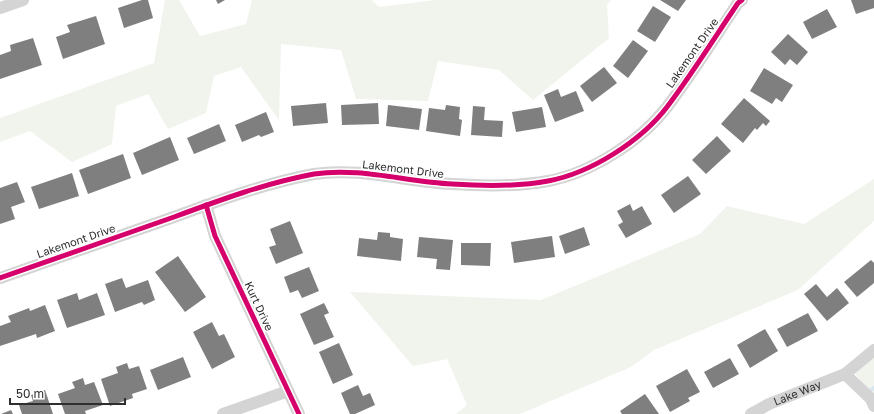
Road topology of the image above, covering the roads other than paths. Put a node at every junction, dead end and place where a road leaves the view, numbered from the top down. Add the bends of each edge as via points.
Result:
1 (23, 0) edge
2 (742, 0) edge
3 (0, 8) edge
4 (206, 206) junction
5 (0, 278) edge
6 (874, 350) edge
7 (845, 374) junction
8 (288, 391) junction
9 (874, 406) edge
10 (223, 414) edge
11 (299, 414) edge
12 (751, 414) edge

1 - 3 street
2 - 4 street, Lakemont Drive via 666,108 640,134 615,153 582,171 549,181 502,185 451,184 355,173 317,174 277,182
4 - 5 street, Lakemont Drive
4 - 8 street, Kurt Drive via 215,236
6 - 7 street, Lake Way
7 - 9 street via 871,399
7 - 12 street, Lake Way via 769,404
8 - 10 street
8 - 11 street, Kurt Drive

